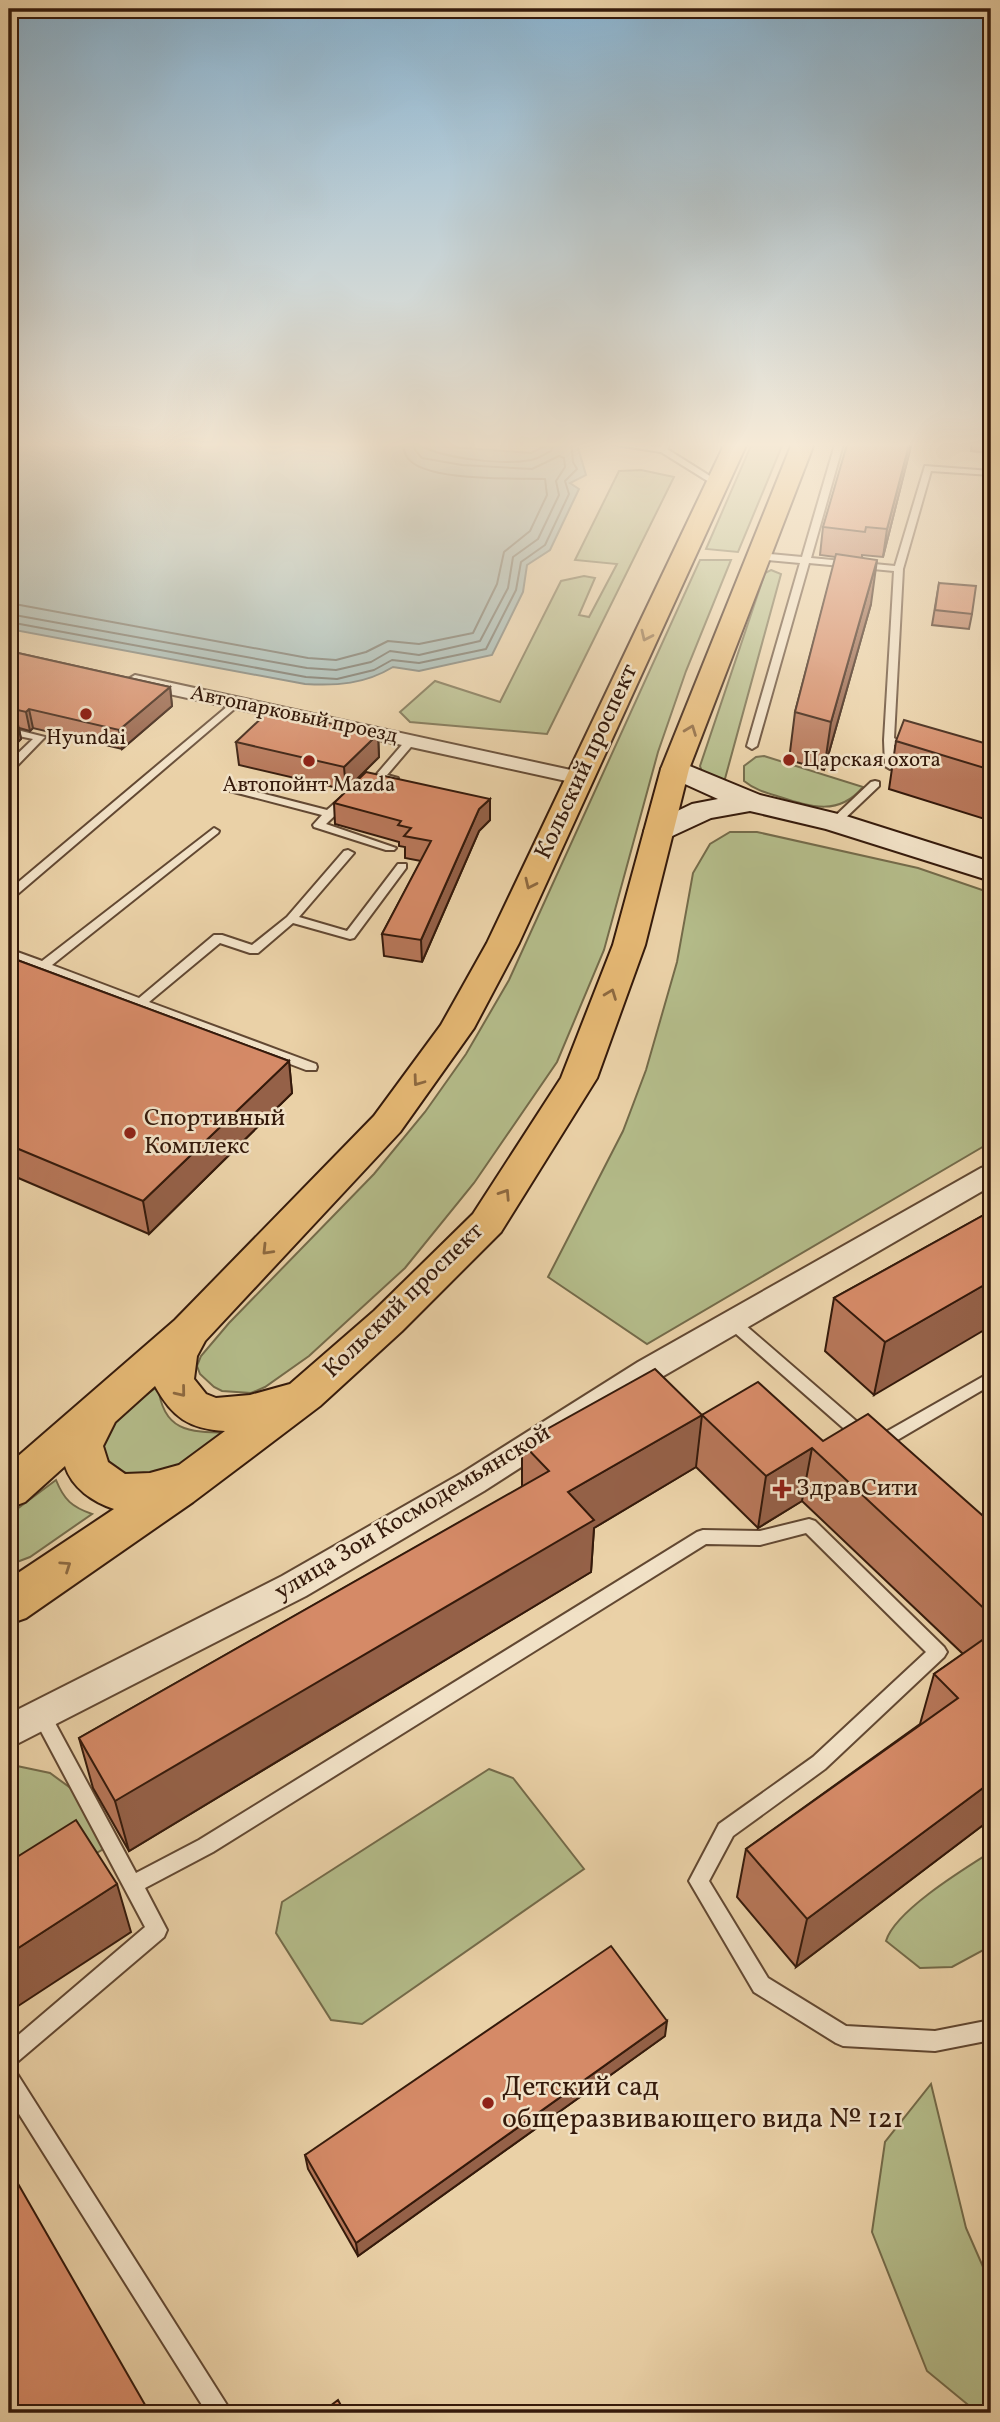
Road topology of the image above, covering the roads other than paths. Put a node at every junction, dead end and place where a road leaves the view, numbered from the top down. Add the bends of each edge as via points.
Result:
1 (683, 554) edge
2 (806, 554) edge
3 (902, 554) edge
4 (758, 556) joint
5 (804, 562) junction
6 (898, 569) junction
7 (115, 676) edge
8 (235, 703) junction
9 (9, 731) edge
10 (889, 740) junction
11 (411, 741) junction
12 (752, 746) dead end
13 (915, 748) edge
14 (890, 766) dead end
15 (9, 768) edge
16 (675, 769) junction
17 (580, 778) junction
18 (371, 782) junction
19 (407, 783) edge
20 (875, 785) dead end
21 (230, 788) dead end
22 (750, 802) junction
23 (329, 814) junction
24 (835, 822) junction
25 (214, 831) dead end
26 (659, 831) junction
27 (390, 848) dead end
28 (348, 853) dead end
29 (402, 866) dead end
30 (991, 872) edge
31 (9, 896) edge
32 (291, 919) junction
33 (9, 953) edge
34 (44, 966) junction
35 (141, 1002) junction
36 (312, 1067) dead end
37 (991, 1174) edge
38 (732, 1322) junction
39 (190, 1331) junction
40 (991, 1378) edge
41 (305, 1395) junction
42 (98, 1413) junction
43 (204, 1471) junction
44 (9, 1490) edge
45 (9, 1604) edge
46 (41, 1714) junction
47 (9, 1732) edge
48 (134, 1884) junction
49 (991, 2030) edge
50 (9, 2056) edge
51 (9, 2079) edge
52 (220, 2413) edge

1 -> 17 main road, Кольский проспект
2 - 5 lane
3 - 6 lane
4 - 5 lane
16 -> 4 main road, Кольский проспект
5 - 6 lane
5 - 12 lane
6 - 10 lane
7 - 8 street, Автопарковый проезд
8 - 11 street, Автопарковый проезд
8 - 31 lane
9 - 15 lane via 40,737
10 - 13 lane
10 - 14 lane
11 - 17 street, Автопарковый проезд
11 - 18 lane
16 - 22 street
16 - 26 main road, Кольский проспект
17 -> 39 main road, Кольский проспект via 503,943 457,1028 387,1124
18 - 19 lane
18 - 23 lane
20 - 24 lane
21 - 23 lane
22 - 24 street
22 - 26 street via 703,810
23 - 27 lane via 318,825
24 - 30 street
25 - 34 lane
41 -> 26 main road, Кольский проспект via 487,1223 579,1078 629,945
28 - 32 lane
29 - 32 lane via 350,935
32 - 35 lane via 254,950 218,938
33 - 34 lane
34 - 35 lane
35 - 36 lane
37 - 38 street, улица Зои Космодемьянской
38 - 40 lane via 879,1450
38 - 46 street, улица Зои Космодемьянской via 294,1586
39 -> 41 main road via 176,1356 173,1381 194,1407 229,1416
39 - 42 main road, Кольский проспект
41 - 43 main road, Кольский проспект
42 - 43 main road via 81,1446 89,1472 117,1492 152,1490
42 - 44 main road, Кольский проспект
45 -> 43 main road, Кольский проспект
46 - 47 street, улица Зои Космодемьянской
46 - 48 lane
48 - 49 lane via 206,1846 703,1537 760,1538 809,1525 938,1652 819,1763 726,1830 699,1881 761,1985 843,2036 935,2041
48 - 50 lane via 157,1930
51 - 52 lane

